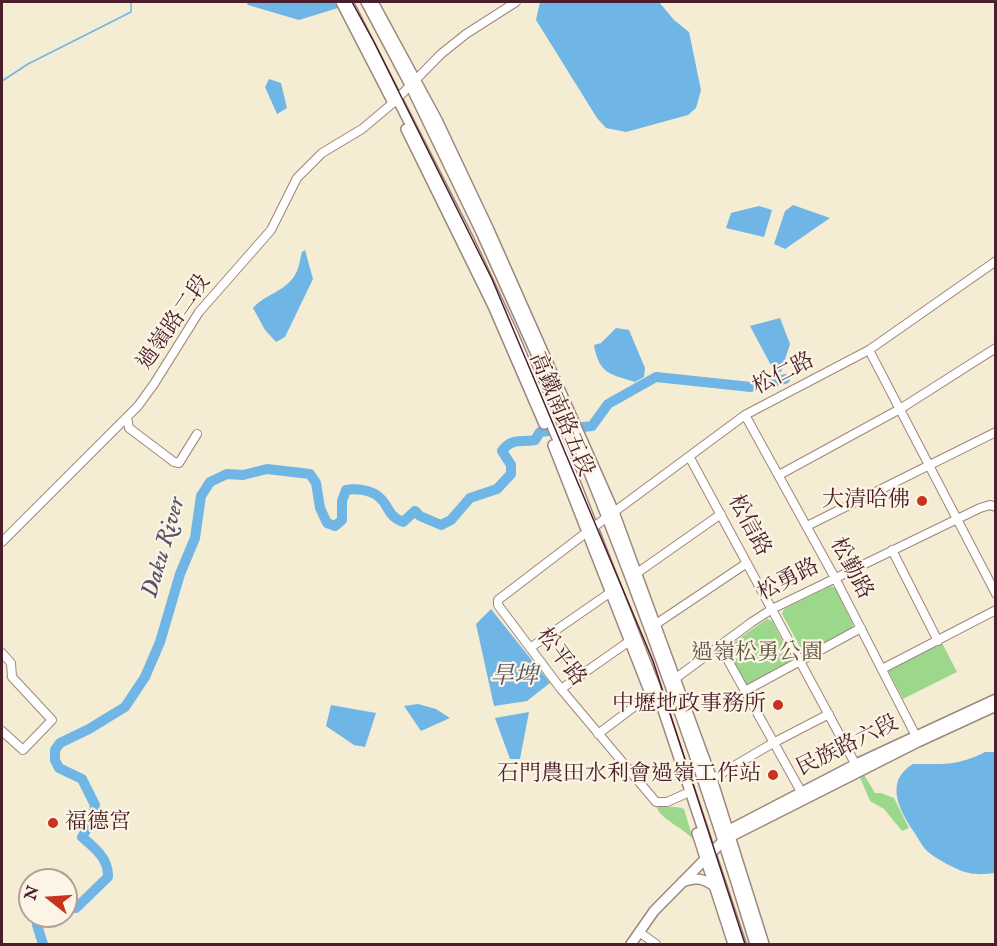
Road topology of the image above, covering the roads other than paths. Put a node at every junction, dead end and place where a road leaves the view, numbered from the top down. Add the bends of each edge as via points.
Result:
1 (341, 2) edge
2 (348, 2) edge
3 (366, 2) edge
4 (373, 2) edge
5 (516, 2) edge
6 (413, 82) junction
7 (395, 101) junction
8 (443, 188) junction
9 (451, 220) junction
10 (996, 261) edge
11 (509, 290) junction
12 (493, 306) junction
13 (527, 315) junction
14 (513, 334) junction
15 (996, 348) edge
16 (869, 351) junction
17 (900, 409) junction
18 (746, 416) junction
19 (127, 418) junction
20 (996, 432) edge
21 (197, 434) dead end
22 (690, 458) junction
23 (929, 466) junction
24 (779, 475) junction
25 (996, 507) edge
26 (721, 514) junction
27 (610, 515) junction
28 (956, 520) junction
29 (807, 526) junction
30 (590, 530) junction
31 (2, 542) edge
32 (892, 550) junction
33 (747, 563) junction
34 (637, 573) junction
35 (835, 578) junction
36 (611, 592) junction
37 (996, 594) edge
38 (772, 609) junction
39 (996, 610) edge
40 (656, 624) junction
41 (861, 628) junction
42 (631, 640) junction
43 (938, 641) junction
44 (720, 646) junction
45 (530, 648) junction
46 (2, 653) edge
47 (800, 662) junction
48 (882, 669) junction
49 (676, 678) junction
50 (561, 689) junction
51 (745, 691) junction
52 (651, 694) junction
53 (996, 699) edge
54 (996, 706) edge
55 (829, 714) junction
56 (2, 731) edge
57 (598, 734) junction
58 (917, 739) junction
59 (772, 743) junction
60 (857, 767) junction
61 (712, 779) junction
62 (685, 794) junction
63 (802, 795) junction
64 (728, 835) junction
65 (708, 855) junction
66 (680, 883) junction
67 (714, 886) junction
68 (639, 932) junction
69 (631, 945) edge
70 (656, 945) edge
71 (733, 945) edge
72 (741, 945) edge
73 (755, 945) edge
74 (764, 945) edge

1 - 7 main road, 高鐵南路五段
2 - 7 main road, 高鐵南路五段
3 - 6 main road, 高鐵南路五段
4 - 6 main road, 高鐵南路五段
5 - 6 street, 過嶺路二段 via 466,34
6 - 7 street, 過嶺路二段
6 - 11 main road, 高鐵南路五段
6 - 13 main road, 高鐵南路五段 via 456,160
7 - 8 main road, 高鐵南路五段
7 - 9 main road, 高鐵南路五段
7 - 19 street, 過嶺路二段 via 362,129 322,153 297,178 271,230 199,312 154,384
8 - 9 main road
8 - 14 main road, 高鐵南路五段
9 - 12 main road, 高鐵南路五段
10 - 16 street, 松仁路
11 - 13 main road
11 - 27 main road, 高鐵南路五段
12 - 14 main road
12 - 30 main road, 高鐵南路五段
13 - 27 main road, 高鐵南路五段
14 - 30 main road, 高鐵南路五段
15 - 17 street
16 - 17 street
16 - 18 street, 松仁路
17 - 23 street
17 - 24 street
18 - 22 street, 松仁路
18 - 24 street, 松勤路
19 - 21 street via 129,428 179,464
19 - 31 street, 過嶺路二段
20 - 23 street
22 - 26 street, 松信路
22 - 27 street, 松仁路
23 - 28 street
23 - 29 street
24 - 29 street, 松勤路
25 - 28 street, 松勇路 via 980,508
26 - 33 street, 松信路
26 - 34 street
27 - 30 street, 松仁路
27 - 34 main road, 高鐵南路五段
27 - 64 main road, 高鐵南路五段
28 - 32 street, 松勇路
28 - 37 street
29 - 35 street, 松勤路
30 - 36 main road, 高鐵南路五段
30 - 45 street, 松平路 via 498,600
30 - 65 main road, 高鐵南路五段 via 655,687
32 - 35 street, 松勇路
32 - 43 street
33 - 38 street, 松信路
33 - 40 street
34 - 40 main road, 高鐵南路五段
35 - 38 street, 松勇路
35 - 41 street, 松勤路
36 - 42 main road, 高鐵南路五段
36 - 45 street
38 - 44 street, 松勇路
38 - 47 street, 松信路
39 - 43 street
40 - 49 main road, 高鐵南路五段
41 - 47 street
41 - 48 street, 松勤路
42 - 50 street
42 - 52 main road, 高鐵南路五段
43 - 48 street
44 - 49 street, 松勇路
44 - 51 street
45 - 50 street, 松平路
46 - 56 street via 11,663 12,677 52,720 23,750
47 - 51 street
47 - 55 street, 松信路
48 - 58 street, 松勤路
49 - 61 main road, 高鐵南路五段
50 - 57 street, 松平路
51 - 59 street
52 - 57 street
52 - 62 main road, 高鐵南路五段
53 - 58 main road, 民族路六段
54 - 58 main road, 民族路六段
55 - 59 street
55 - 60 street, 松信路
57 - 62 street, 松平路 via 656,802
58 - 60 main road, 民族路六段
59 - 61 street
59 - 63 street
60 - 63 main road, 民族路六段
61 - 64 main road, 高鐵南路五段
62 - 65 main road, 高鐵南路五段
63 - 64 main road, 民族路六段
64 - 65 main road, 民族路六段
64 - 73 main road
64 - 74 main road
65 - 66 main road, 民族路六段
65 - 67 main road
65 - 72 main road
66 - 67 main road via 697,878
66 - 68 main road, 民族路六段
67 - 71 main road
68 - 69 main road, 民族路六段
68 - 70 street

